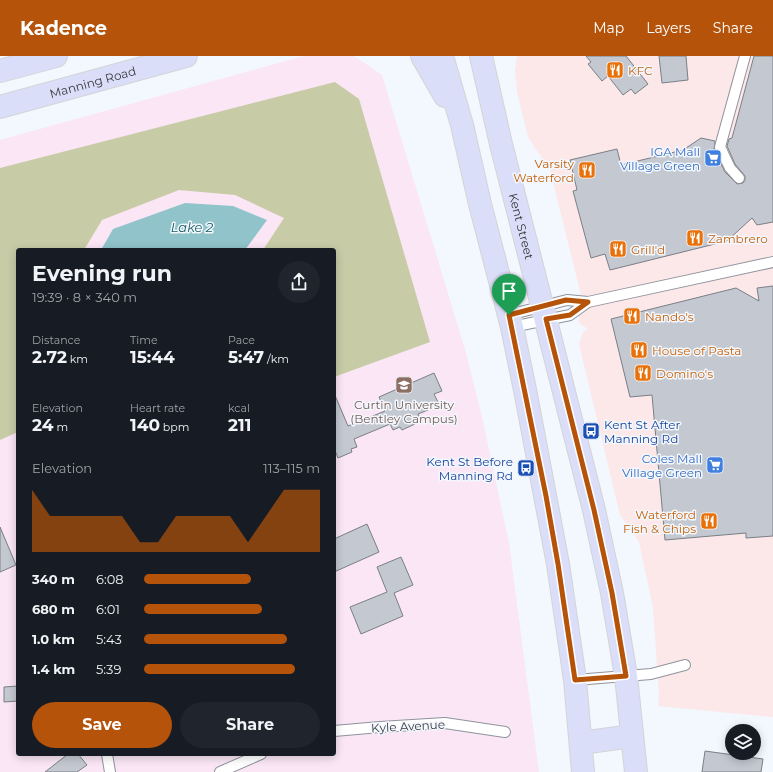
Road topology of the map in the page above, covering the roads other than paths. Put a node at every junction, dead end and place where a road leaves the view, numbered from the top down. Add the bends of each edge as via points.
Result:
1 (56, 56) edge
2 (186, 56) edge
3 (422, 56) edge
4 (442, 56) edge
5 (481, 56) edge
6 (745, 56) edge
7 (0, 72) edge
8 (0, 107) edge
9 (462, 125) junction
10 (739, 178) dead end
11 (773, 262) edge
12 (588, 302) junction
13 (545, 313) junction
14 (510, 321) junction
15 (685, 665) dead end
16 (626, 676) junction
17 (575, 680) junction
18 (336, 731) edge
19 (505, 732) dead end
20 (632, 736) junction
21 (581, 743) junction
22 (107, 756) edge
23 (256, 756) edge
24 (110, 772) edge
25 (220, 772) edge
26 (583, 772) edge
27 (636, 772) edge

1 - 7 main road
2 - 8 main road, Manning Road
3 - 9 main road
4 - 9 main road
5 - 13 main road, Kent Street
6 - 10 lane via 720,147 730,168
9 - 14 main road
11 - 12 lane
12 - 13 lane via 566,300
12 - 13 lane via 570,315
13 - 14 lane
13 - 16 main road, Kent Street via 612,593
14 - 17 main road via 546,496
15 - 16 lane via 651,674
16 - 17 lane
16 - 20 main road, Kent Street
17 - 21 main road
18 - 19 lane, Kyle Avenue via 446,723
20 - 21 main road
20 - 27 main road, Kent Street
21 - 26 main road
22 - 24 lane
23 - 25 lane

